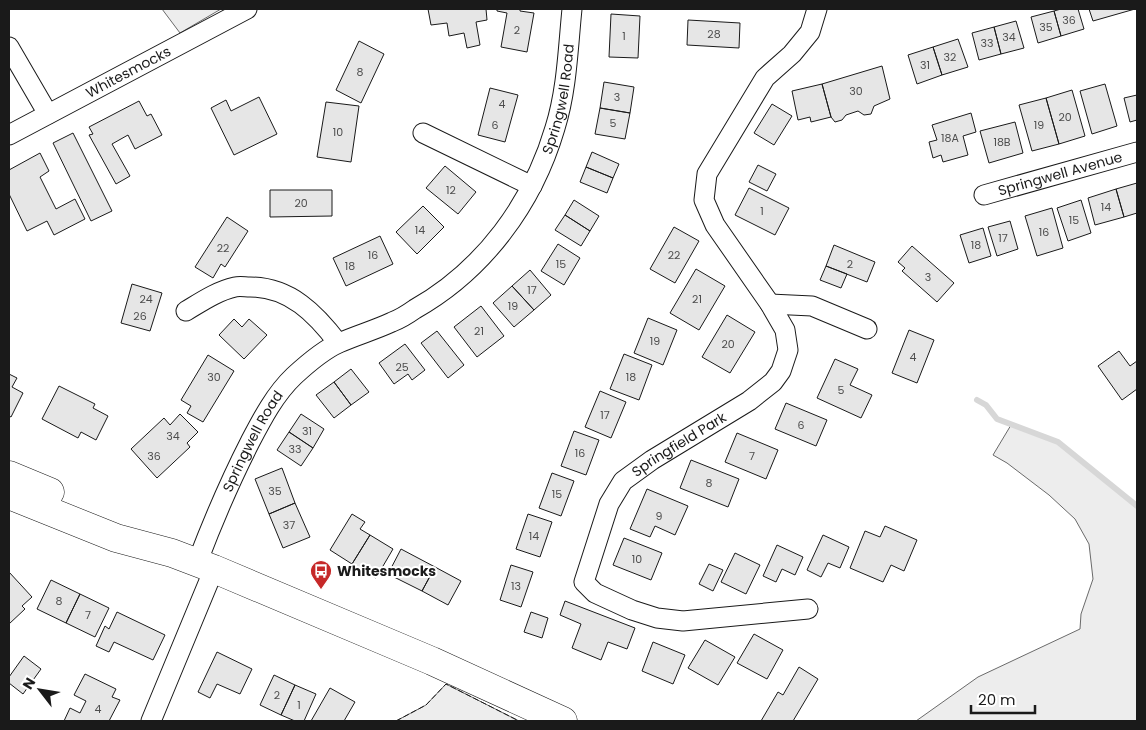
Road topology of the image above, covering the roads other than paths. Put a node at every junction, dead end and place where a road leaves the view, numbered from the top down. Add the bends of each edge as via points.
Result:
1 (247, 9) edge
2 (572, 9) edge
3 (817, 9) edge
4 (9, 47) edge
5 (48, 114) junction
6 (423, 133) dead end
7 (9, 135) edge
8 (1137, 152) edge
9 (532, 186) junction
10 (984, 196) dead end
11 (770, 304) junction
12 (186, 312) dead end
13 (867, 328) dead end
14 (338, 343) junction
15 (9, 475) edge
16 (9, 495) edge
17 (172, 553) junction
18 (205, 566) junction
19 (808, 609) dead end
20 (151, 721) edge
21 (563, 721) edge

1 - 5 street, Whitesmocks
2 - 9 street, Springwell Road via 556,127
3 - 11 street, Springfield Park via 810,32 792,54 765,78 707,174 704,200 715,225
4 - 5 street
5 - 7 street, Whitesmocks
6 - 9 street
8 - 10 street, Springwell Avenue
9 - 14 street, Springwell Road via 515,216 491,247 454,281 426,303 392,322
11 - 13 street via 812,306
11 - 19 street, Springfield Park via 786,330 788,350 774,382 749,402 623,481 609,504 584,582 595,593 657,618 683,621
12 - 14 street via 214,294 236,287 281,291 304,305
14 - 18 street, Springwell Road via 292,378 265,413 232,477
15 - 17 highway via 117,520
16 - 17 highway via 116,538
17 - 18 highway
18 - 20 street, Springwell Road
18 - 21 highway via 447,667

